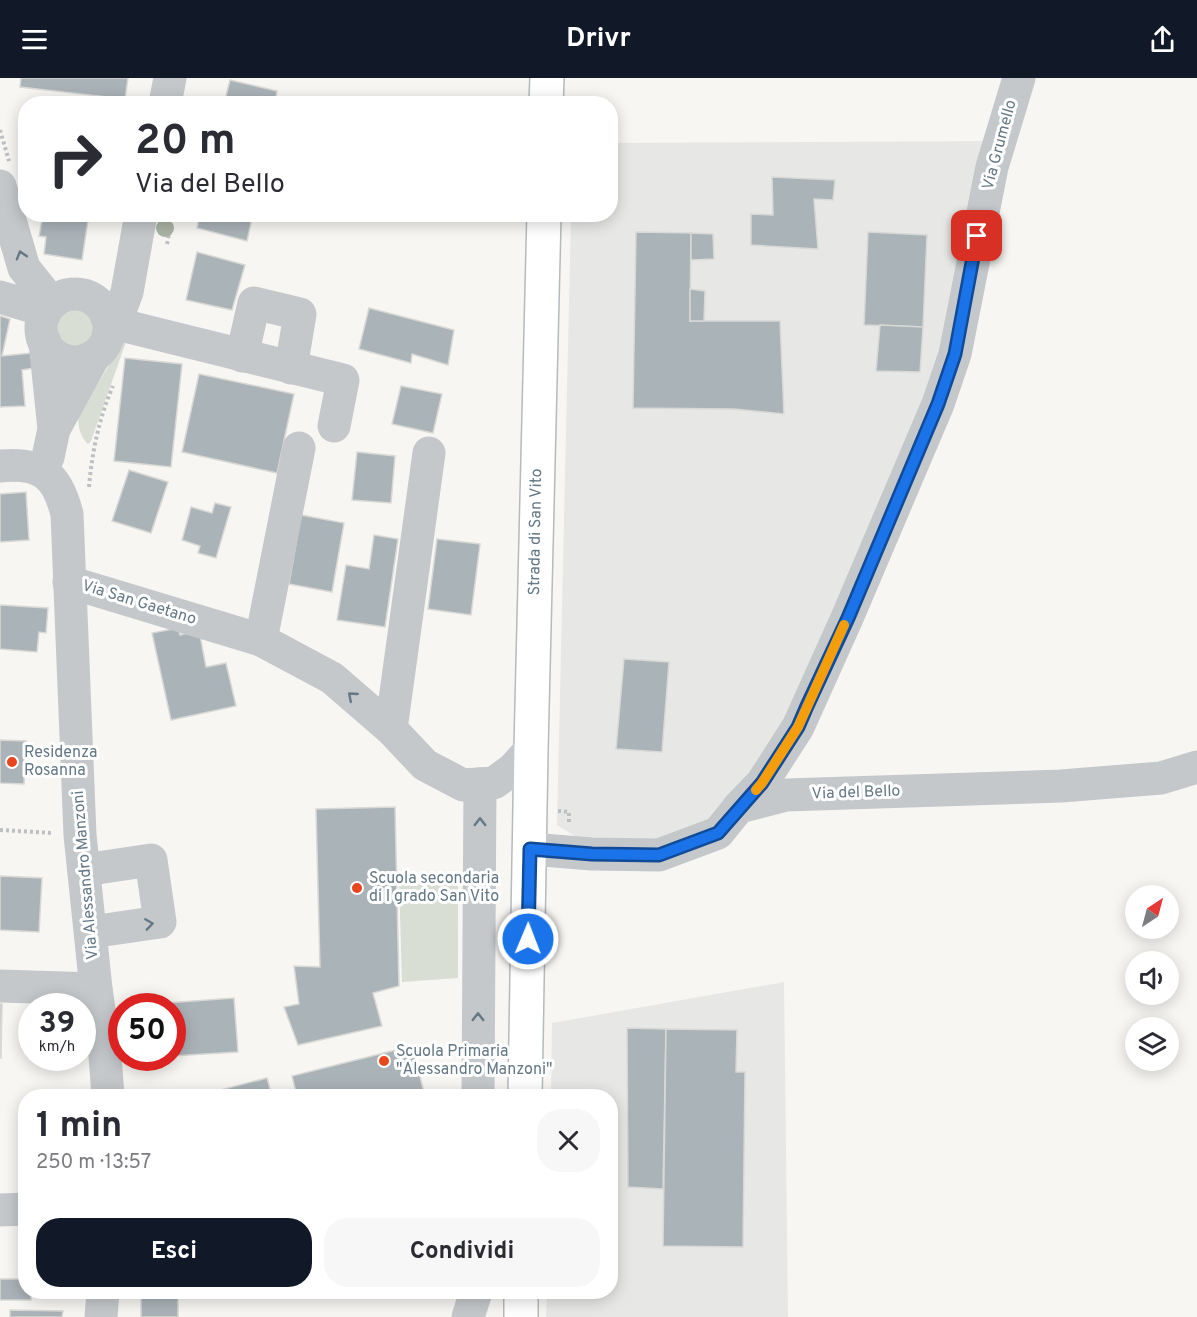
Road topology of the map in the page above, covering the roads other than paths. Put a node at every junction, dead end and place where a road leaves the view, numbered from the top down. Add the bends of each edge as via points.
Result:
1 (170, 78) edge
2 (547, 78) edge
3 (1019, 78) edge
4 (167, 96) edge
5 (546, 96) edge
6 (0, 186) edge
7 (139, 222) edge
8 (544, 222) edge
9 (0, 297) edge
10 (78, 308) junction
11 (94, 356) junction
12 (242, 356) junction
13 (291, 368) junction
14 (334, 426) dead end
15 (54, 429) junction
16 (299, 448) dead end
17 (429, 453) dead end
18 (0, 466) edge
19 (42, 470) junction
20 (69, 582) junction
21 (261, 640) junction
22 (391, 729) junction
23 (531, 749) junction
24 (1197, 767) edge
25 (480, 784) junction
26 (739, 807) junction
27 (530, 849) junction
28 (84, 870) junction
29 (91, 932) junction
30 (0, 986) edge
31 (96, 989) junction
32 (107, 1089) edge
33 (478, 1089) edge
34 (525, 1089) edge
35 (18, 1209) edge
36 (0, 1210) edge
37 (103, 1299) edge
38 (474, 1299) edge
39 (521, 1299) edge
40 (101, 1317) edge
41 (468, 1317) edge
42 (521, 1317) edge

1 - 4 street
2 - 5 main road
3 - 26 street, Via Grumello via 992,167 955,354 938,404 798,727 762,783
10 -> 6 street via 24,268
7 - 10 street via 121,308
8 - 23 main road, Strada di San Vito
9 - 10 street
10 - 11 street via 109,335
10 - 11 street via 51,352 72,362
10 - 12 street
10 - 15 street
11 - 15 street
12 - 13 street
12 - 13 street via 254,303 300,314
13 - 14 street via 343,380
15 - 19 street
16 - 21 street
17 - 22 street
18 - 19 street
19 - 20 street, Via San Gaetano via 61,492 67,514
20 - 21 street, Via San Gaetano
20 - 28 street, Via Alessandro Manzoni
22 -> 21 street, Via San Gaetano via 332,678
22 - 25 street, Via San Gaetano via 425,765 463,785
23 - 25 street via 494,783
23 - 27 main road, Strada di San Vito
24 - 26 street, Via del Bello via 1139,780 786,795
33 -> 25 street
26 - 27 street via 718,833 659,855
27 - 34 main road, Strada di San Vito
28 - 29 street, Via Alessandro Manzoni
29 -> 28 street via 160,922 151,860
29 - 31 street, Via Alessandro Manzoni
30 - 31 street
31 - 32 street, Via Alessandro Manzoni
35 - 36 street
37 - 40 street
38 - 41 street
39 - 42 main road

